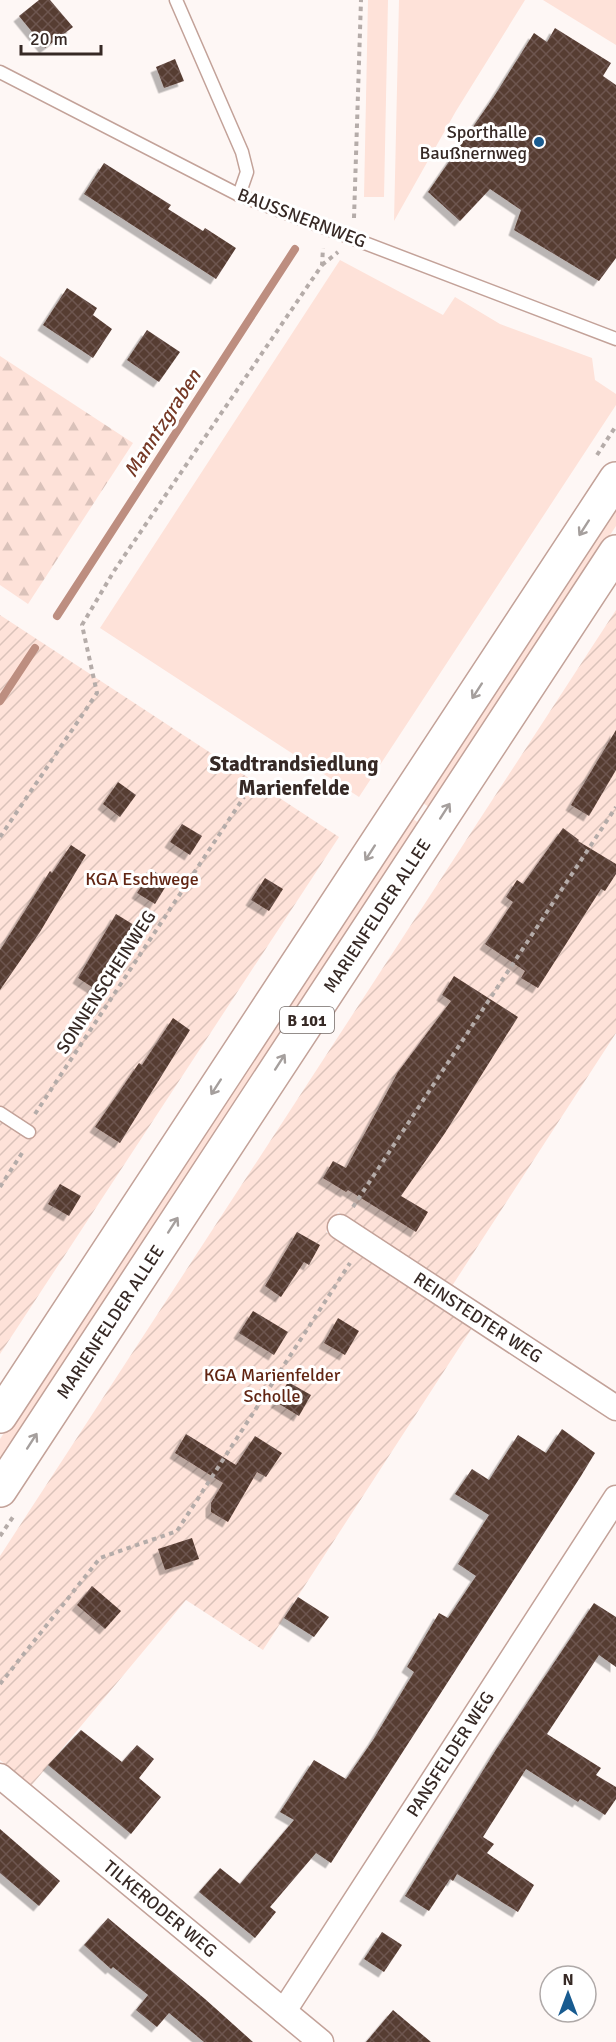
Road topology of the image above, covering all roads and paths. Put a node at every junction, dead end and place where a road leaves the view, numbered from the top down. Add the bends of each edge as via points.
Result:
1 (176, 0) edge
2 (361, 0) edge
3 (0, 72) edge
4 (239, 195) junction
5 (323, 238) dead end
6 (354, 238) junction
7 (616, 339) edge
8 (616, 479) edge
9 (616, 552) edge
10 (244, 796) dead end
11 (616, 807) edge
12 (0, 837) edge
13 (0, 1113) edge
14 (29, 1132) junction
15 (0, 1187) edge
16 (340, 1227) joint
17 (363, 1242) junction
18 (616, 1408) edge
19 (0, 1416) edge
20 (0, 1490) edge
21 (616, 1498) edge
22 (0, 1684) edge
23 (0, 1776) edge
24 (284, 2011) junction
25 (321, 2042) edge

1 - 4 lane via 242,152 247,172
2 - 6 path
3 - 4 lane, BAUSSNERNWEG
4 - 6 lane, BAUSSNERNWEG
5 - 12 path via 322,266 114,571 82,625 97,693
6 - 7 lane, BAUSSNERNWEG
8 -> 19 main road, B 101
20 -> 9 main road, MARIENFELDER ALLEE / B 101
10 - 14 path, SONNENSCHEINWEG via 35,1115
11 - 16 path
13 - 14 lane
14 - 15 path, SONNENSCHEINWEG via 24,1150
16 - 17 street, REINSTEDTER WEG
17 - 18 street, REINSTEDTER WEG
17 - 22 path via 177,1531 100,1557
21 - 24 street, PANSFELDER WEG
23 - 24 street, TILKERODER WEG
24 - 25 street, TILKERODER WEG

